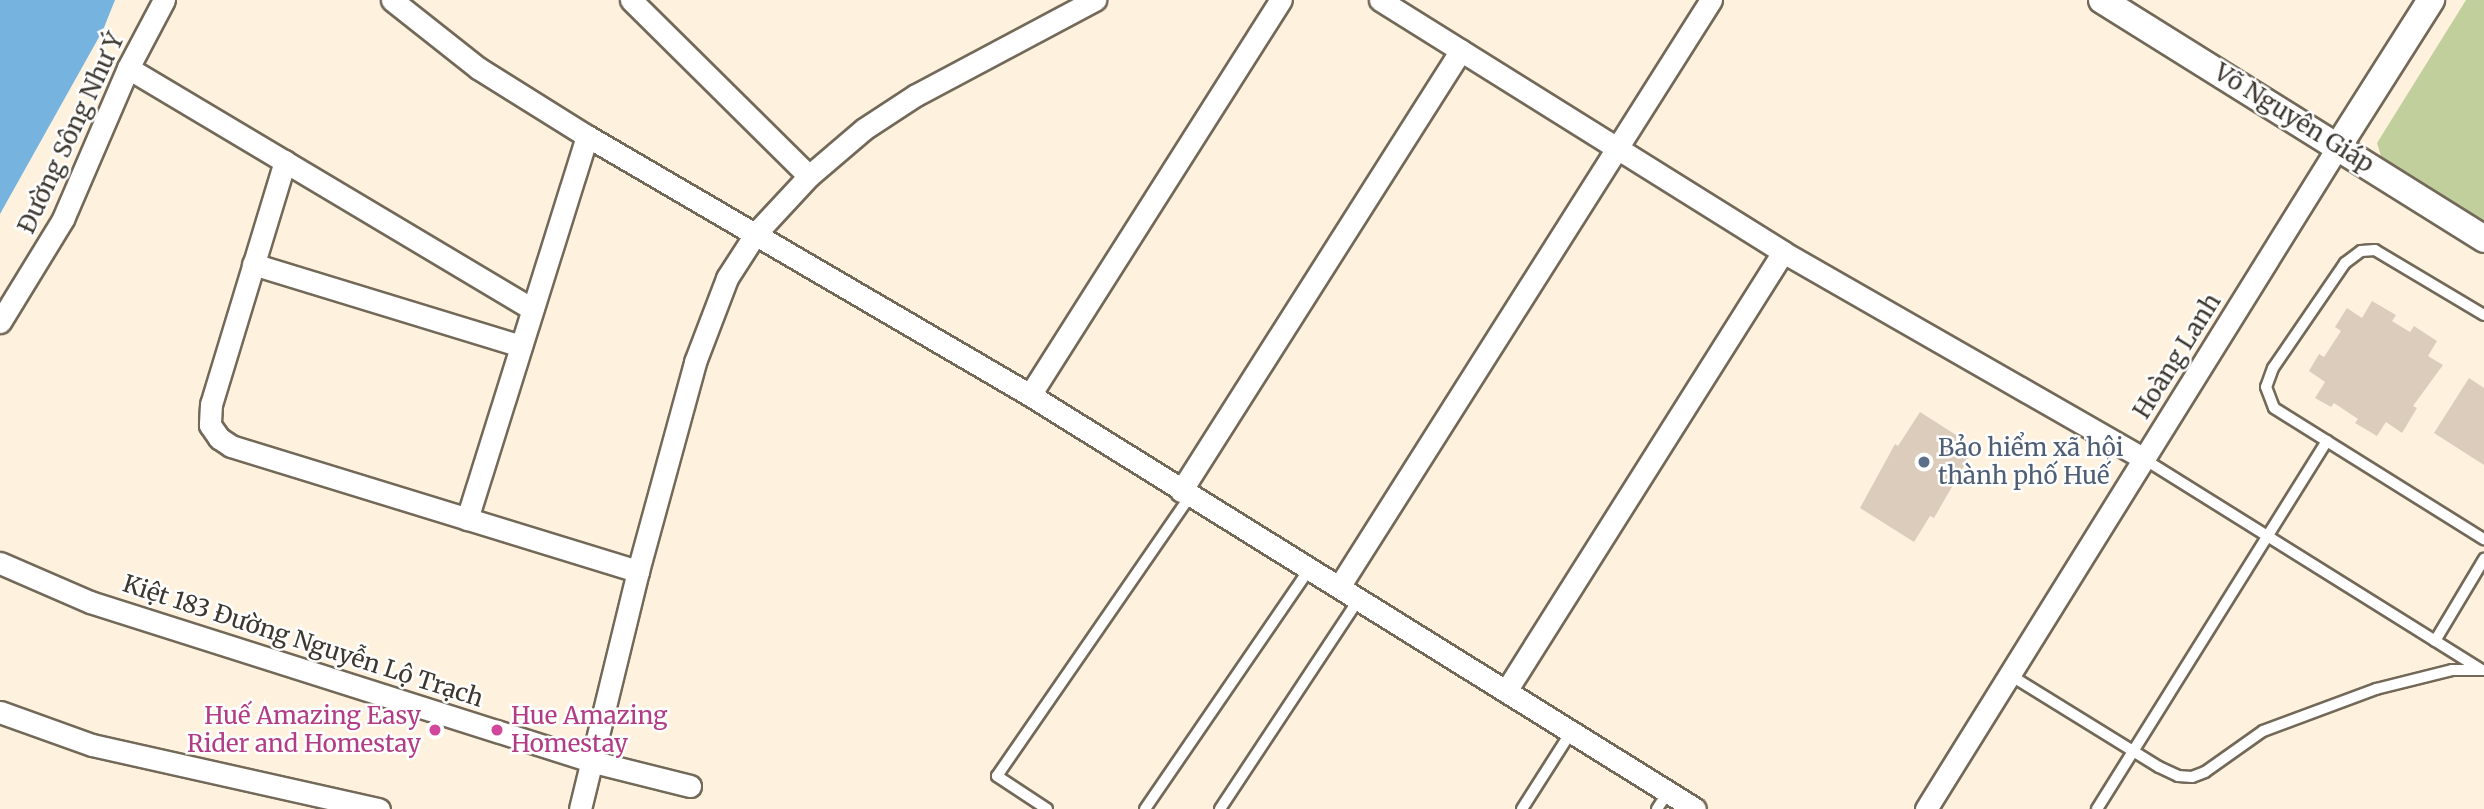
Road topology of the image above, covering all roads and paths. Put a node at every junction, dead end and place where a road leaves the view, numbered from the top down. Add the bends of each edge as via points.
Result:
1 (164, 0) edge
2 (392, 0) edge
3 (631, 0) edge
4 (1094, 0) edge
5 (1281, 0) edge
6 (1380, 0) edge
7 (1712, 0) edge
8 (2102, 0) edge
9 (2431, 0) edge
10 (1461, 50) junction
11 (128, 68) junction
12 (587, 136) junction
13 (2339, 145) junction
14 (1618, 148) junction
15 (285, 161) junction
16 (809, 176) junction
17 (756, 233) junction
18 (2484, 239) edge
19 (1783, 251) junction
20 (253, 264) junction
21 (533, 309) junction
22 (2484, 315) edge
23 (0, 322) edge
24 (522, 345) junction
25 (1030, 395) junction
26 (2327, 440) junction
27 (2144, 459) junction
28 (1185, 494) junction
29 (467, 519) junction
30 (2267, 536) junction
31 (2484, 539) edge
32 (2484, 559) edge
33 (0, 563) edge
34 (1310, 568) junction
35 (638, 571) junction
36 (1339, 587) junction
37 (1359, 599) junction
38 (2435, 641) junction
39 (2483, 670) edge
40 (2010, 675) junction
41 (1506, 691) junction
42 (0, 712) edge
43 (1571, 732) junction
44 (2133, 751) junction
45 (594, 762) junction
46 (690, 786) dead end
47 (1663, 800) edge
48 (379, 809) edge
49 (580, 809) edge
50 (1047, 809) edge
51 (1145, 809) edge
52 (1220, 809) edge
53 (1522, 809) edge
54 (1695, 809) edge
55 (1926, 809) edge
56 (2097, 809) edge

1 - 11 street, Đường Sông Như Ý
2 - 12 street via 478,68
3 - 16 street
4 - 16 street via 916,95 864,128
5 - 25 street
6 - 10 street
7 - 14 street
8 - 13 street, Võ Nguyên Giáp
9 - 13 street
10 - 14 street
10 - 28 street
11 - 15 street
11 - 23 street, Đường Sông Như Ý via 63,219
12 - 17 street
12 - 21 street
13 - 18 street, Võ Nguyên Giáp
13 - 27 street, Hoàng Lanh
14 - 19 street
14 - 36 street
15 - 20 street
15 - 21 street
16 - 17 street
17 - 25 street
17 - 35 street via 727,278 695,362
19 - 27 street
19 - 41 street
20 - 24 street
20 - 29 street via 211,404 210,425 219,438 231,446
21 - 24 street
22 - 26 lane via 2375,250 2361,251 2346,263 2273,368 2266,387 2274,408
24 - 29 street
25 - 28 street
26 - 30 lane
26 - 31 lane
27 - 30 lane
27 - 40 street, Hoàng Lanh
28 - 34 street
28 - 50 lane via 997,776
29 - 35 street
30 - 38 lane
30 - 44 lane
32 - 38 lane
33 - 45 street, Kiệt 183 Đường Nguyễn Lộ Trạch via 90,602
34 - 36 street
34 - 51 lane
35 - 45 street
36 - 37 street
37 - 41 street
37 - 52 lane
38 - 39 lane
39 - 44 lane via 2452,670 2364,694 2263,731 2192,777 2178,776
40 - 44 lane
40 - 55 street, Hoàng Lanh
41 - 43 street
42 - 48 street via 92,745
43 - 47 street
43 - 53 lane
44 - 56 lane
45 - 46 street, Kiệt 183 Đường Nguyễn Lộ Trạch
45 - 49 street
47 - 54 street

